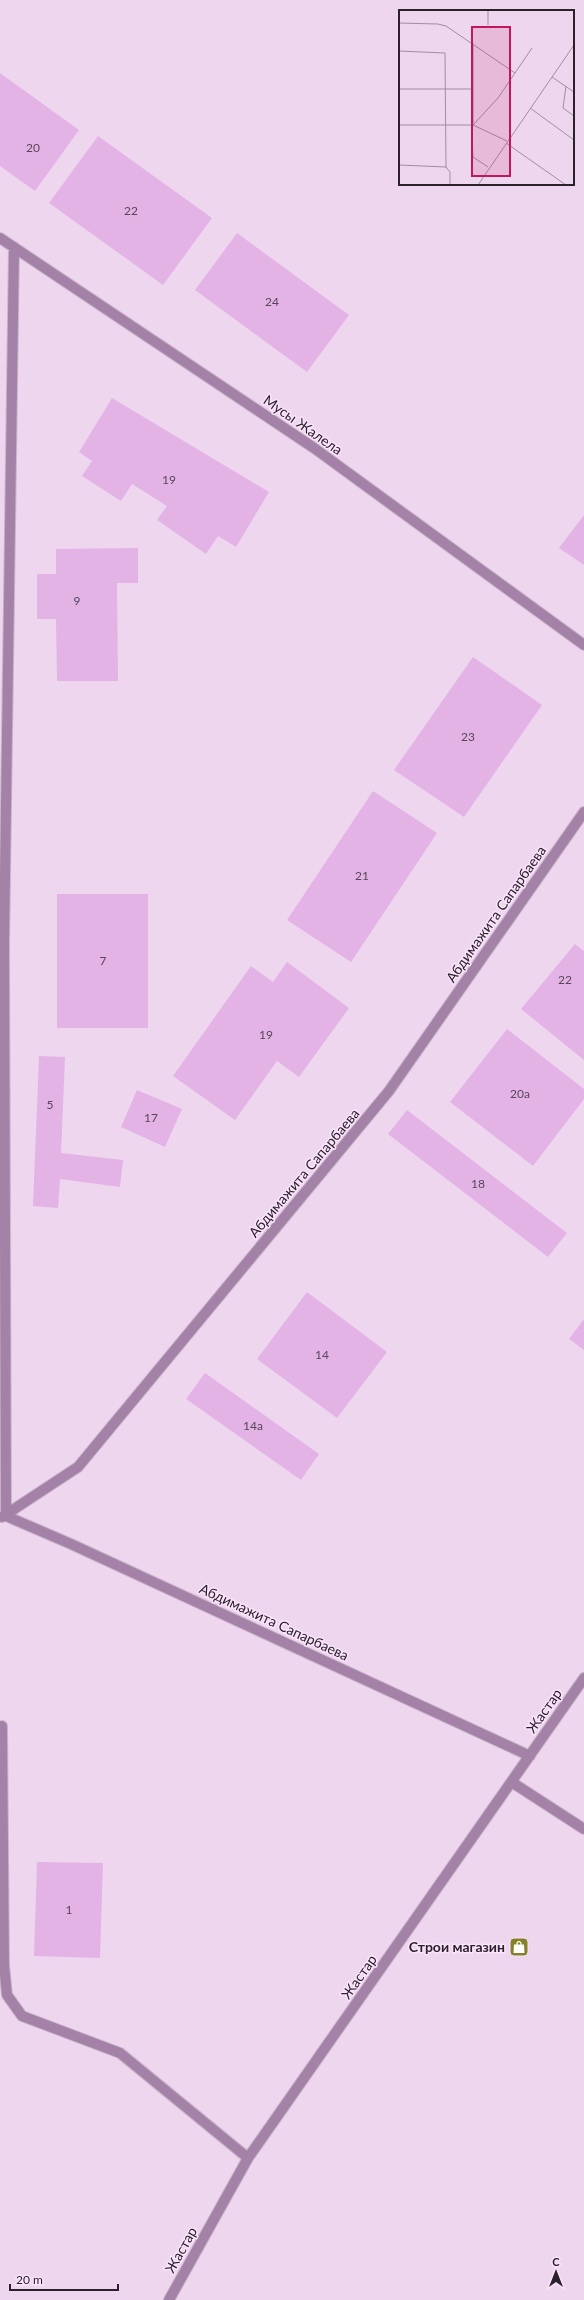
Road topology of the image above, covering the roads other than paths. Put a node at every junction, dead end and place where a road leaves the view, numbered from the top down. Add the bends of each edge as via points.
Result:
1 (0, 238) edge
2 (14, 247) junction
3 (584, 644) edge
4 (584, 812) edge
5 (2, 946) edge
6 (3, 1517) edge
7 (584, 1678) edge
8 (2, 1726) dead end
9 (530, 1756) junction
10 (513, 1783) junction
11 (584, 1829) edge
12 (248, 2158) junction
13 (169, 2300) edge

1 - 2 street, Мусы Жалела
2 - 3 street, Мусы Жалела via 314,448
2 - 5 street
4 - 6 street, Абдимажита Сапарбаева via 389,1091 78,1467
5 - 6 street
6 - 9 street, Абдимажита Сапарбаева via 72,1544
7 - 9 street, Жастар
8 - 12 street via 4,1965 7,1995 22,2016 120,2054
9 - 10 street, Жастар
10 - 11 street
10 - 12 street, Жастар
12 - 13 street, Жастар

